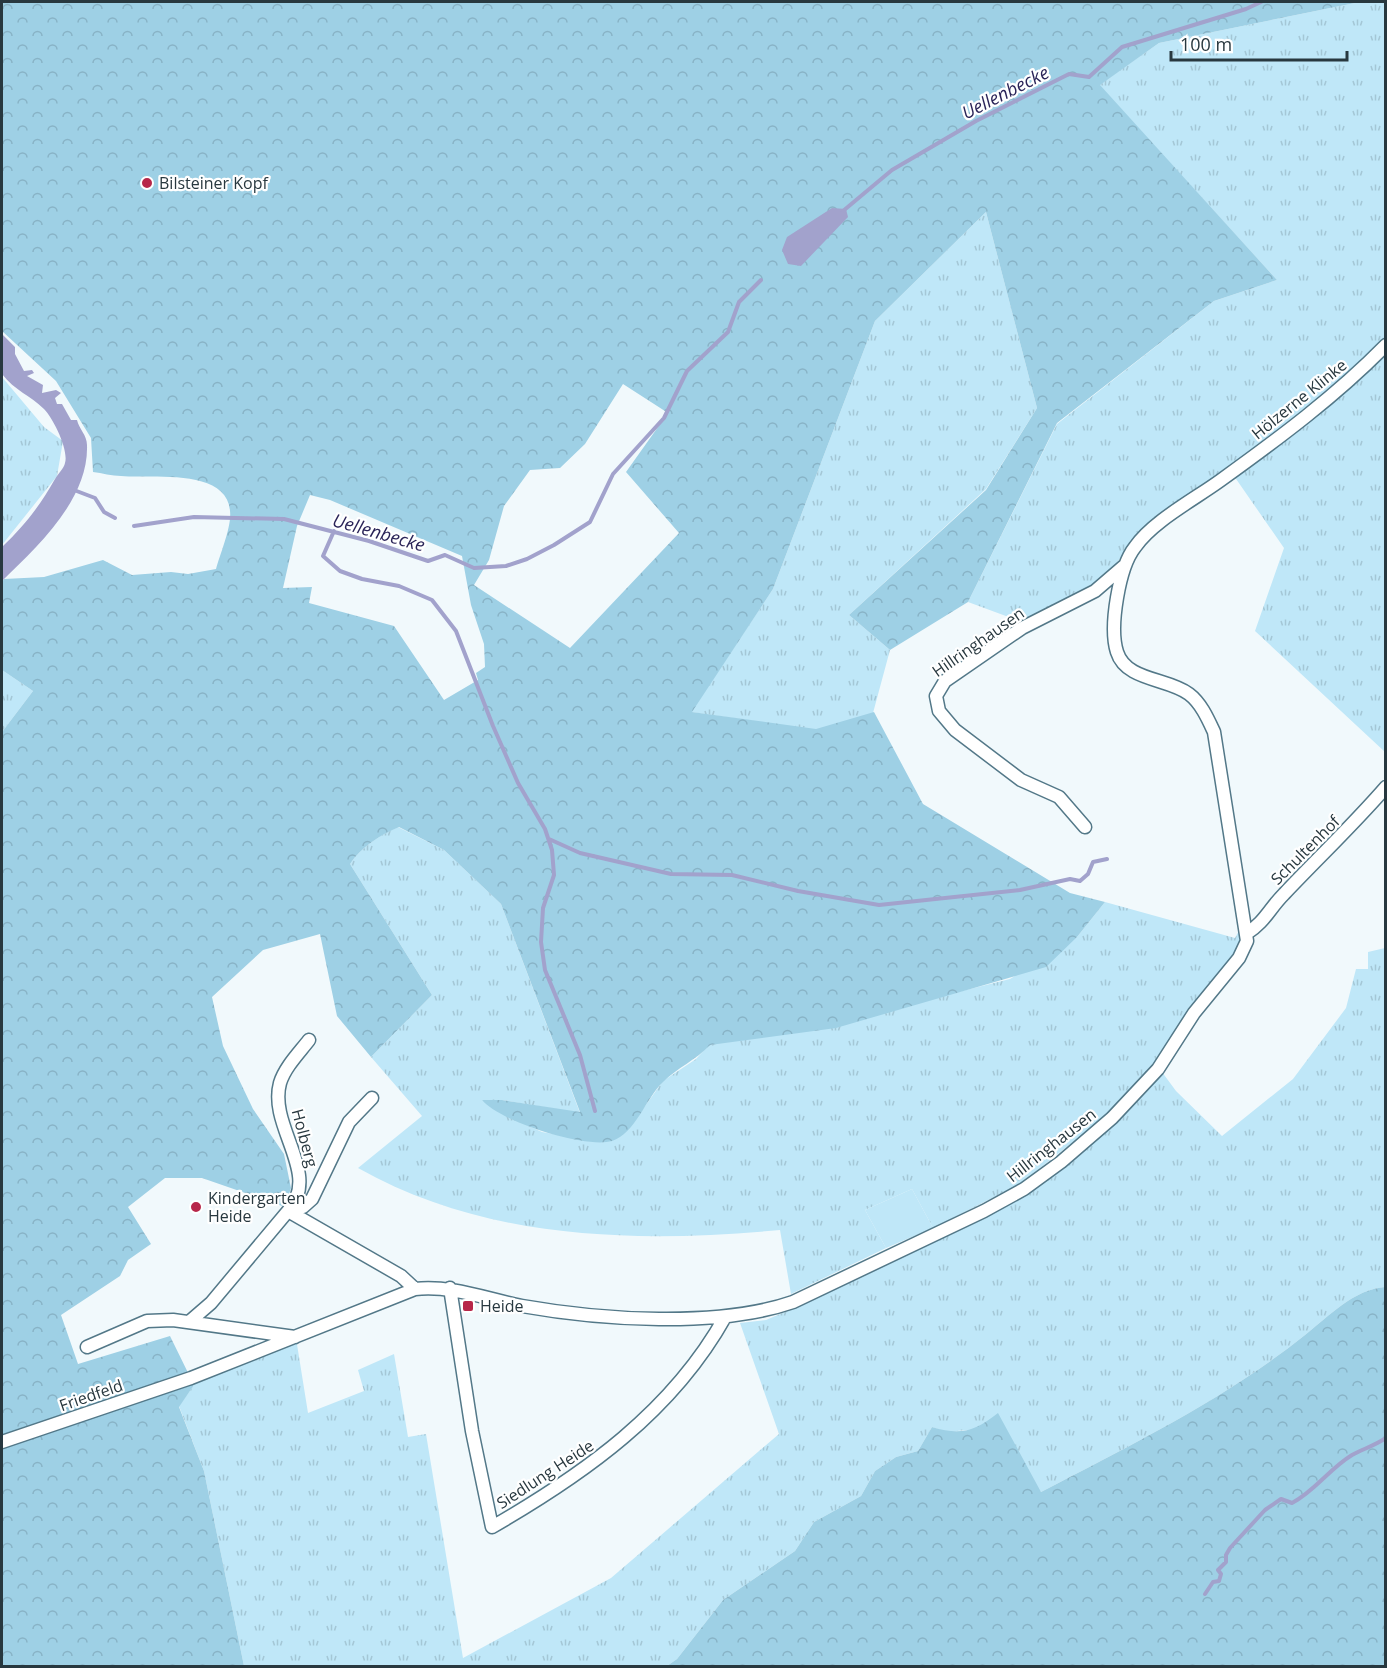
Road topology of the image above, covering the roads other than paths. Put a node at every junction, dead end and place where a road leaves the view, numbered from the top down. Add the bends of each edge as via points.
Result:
1 (1386, 345) edge
2 (1230, 474) joint
3 (1124, 566) junction
4 (1386, 787) edge
5 (1085, 827) dead end
6 (1246, 934) junction
7 (309, 1040) dead end
8 (372, 1098) dead end
9 (288, 1211) junction
10 (450, 1288) junction
11 (415, 1289) junction
12 (725, 1317) junction
13 (189, 1323) junction
14 (296, 1338) junction
15 (87, 1347) dead end
16 (2, 1442) edge

1 - 2 street, Hölzerne Klinke via 1358,374
2 - 3 street, Hillringhausen via 1141,539
3 - 5 street, Hillringhausen via 1095,591 1022,627 945,681 936,696 939,711 955,730 1012,775 1059,797
3 - 6 street, Hillringhausen via 1115,622 1116,650 1134,671 1188,693 1214,732
4 - 6 street, Schultenhof via 1350,829 1281,896 1262,923
6 - 12 street, Hillringhausen via 1239,958 1194,1013 1158,1069 1112,1118 1044,1175 984,1211 793,1302 768,1311
7 - 9 street, Holberg via 280,1083 279,1117 297,1162 299,1184 298,1200
8 - 9 street, Holberg via 349,1122 312,1199 303,1207
9 - 11 street via 401,1276
9 - 13 street via 211,1303
10 - 11 street
10 - 12 street via 501,1302 565,1312
10 - 12 street, Siedlung Heide via 472,1431 492,1527 565,1483 627,1436 695,1364
11 - 14 street
13 - 14 street
13 - 15 street via 147,1321
14 - 16 street, Friedfeld

